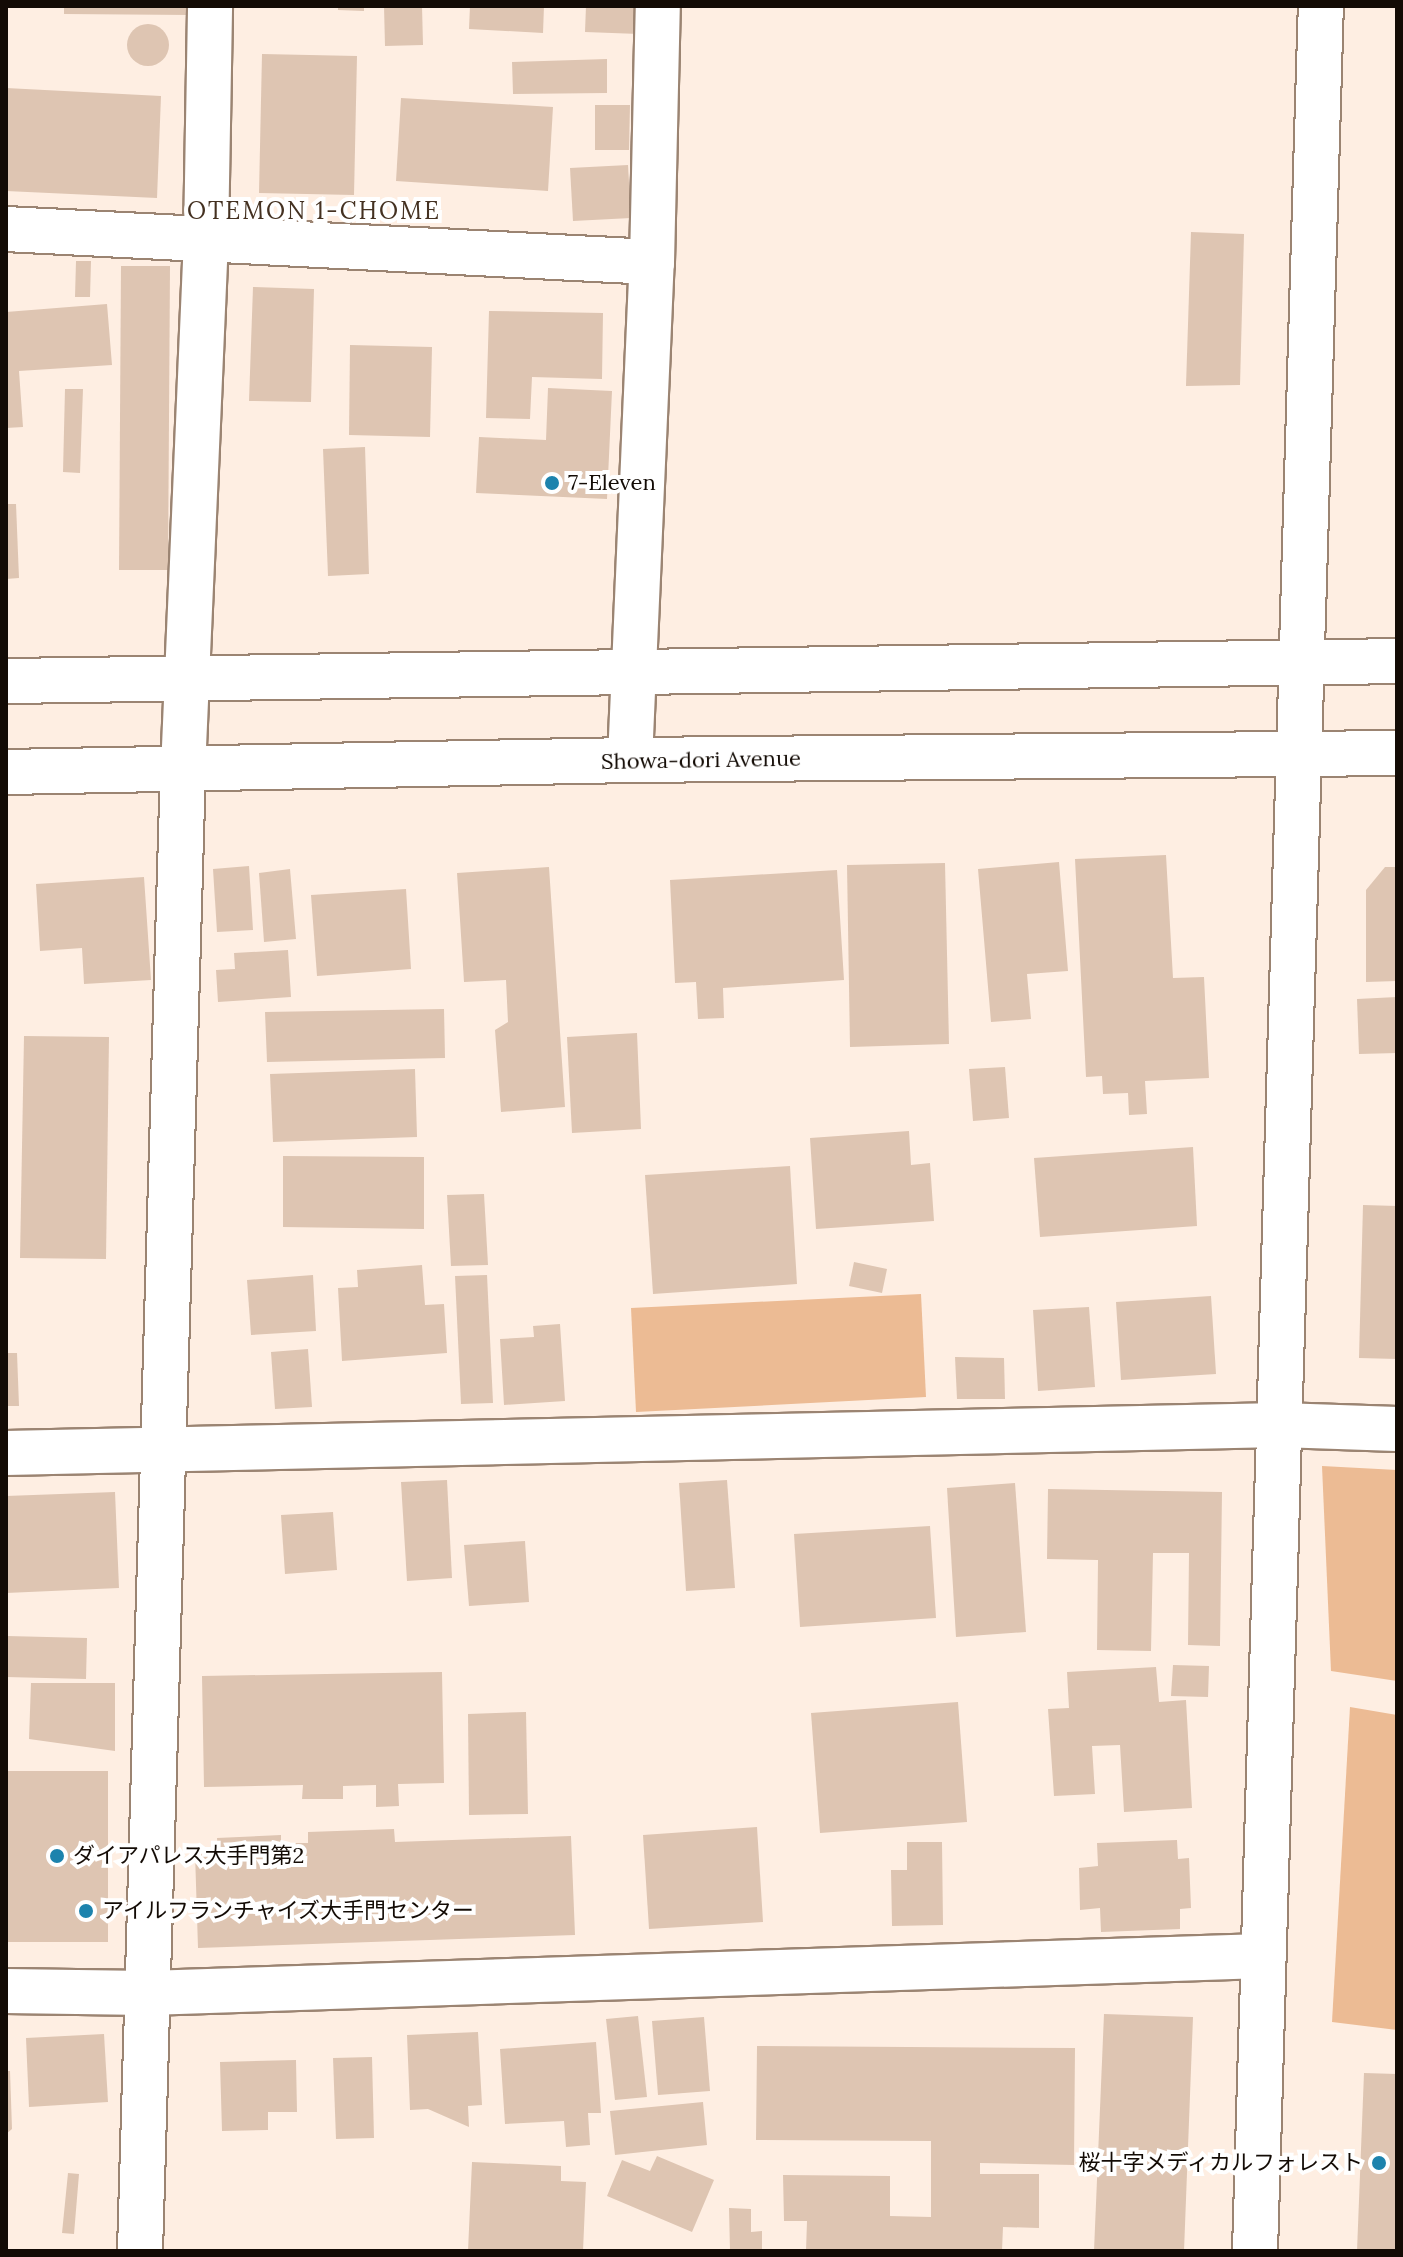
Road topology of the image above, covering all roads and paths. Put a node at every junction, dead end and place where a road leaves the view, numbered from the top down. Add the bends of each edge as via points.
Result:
1 (210, 6) edge
2 (658, 6) edge
3 (1321, 6) edge
4 (6, 229) edge
5 (206, 239) junction
6 (652, 262) junction
7 (1397, 661) edge
8 (1301, 662) junction
9 (636, 674) junction
10 (189, 678) junction
11 (6, 681) edge
12 (1397, 753) edge
13 (1300, 755) junction
14 (630, 760) junction
15 (183, 770) junction
16 (6, 772) edge
17 (1280, 1425) junction
18 (1397, 1429) edge
19 (165, 1450) junction
20 (6, 1453) edge
21 (1262, 1956) junction
22 (6, 1991) edge
23 (148, 1993) junction
24 (140, 2251) edge
25 (1255, 2251) edge

1 - 5 street
2 - 6 street
3 - 8 street
4 - 5 street
5 - 6 street
5 - 10 street
6 - 9 street
7 - 8 street
8 - 9 street
8 - 13 street
9 - 10 street
9 - 14 street
10 - 11 street
10 - 15 street
12 - 13 street, Showa-dori Avenue
13 - 14 street, Showa-dori Avenue
13 - 17 street
14 - 15 street, Showa-dori Avenue
15 - 16 street, Showa-dori Avenue
15 - 19 street
17 - 18 street
17 - 19 street
17 - 21 street
19 - 20 street
19 - 23 street
21 - 23 street
21 - 25 street
22 - 23 street
23 - 24 street

